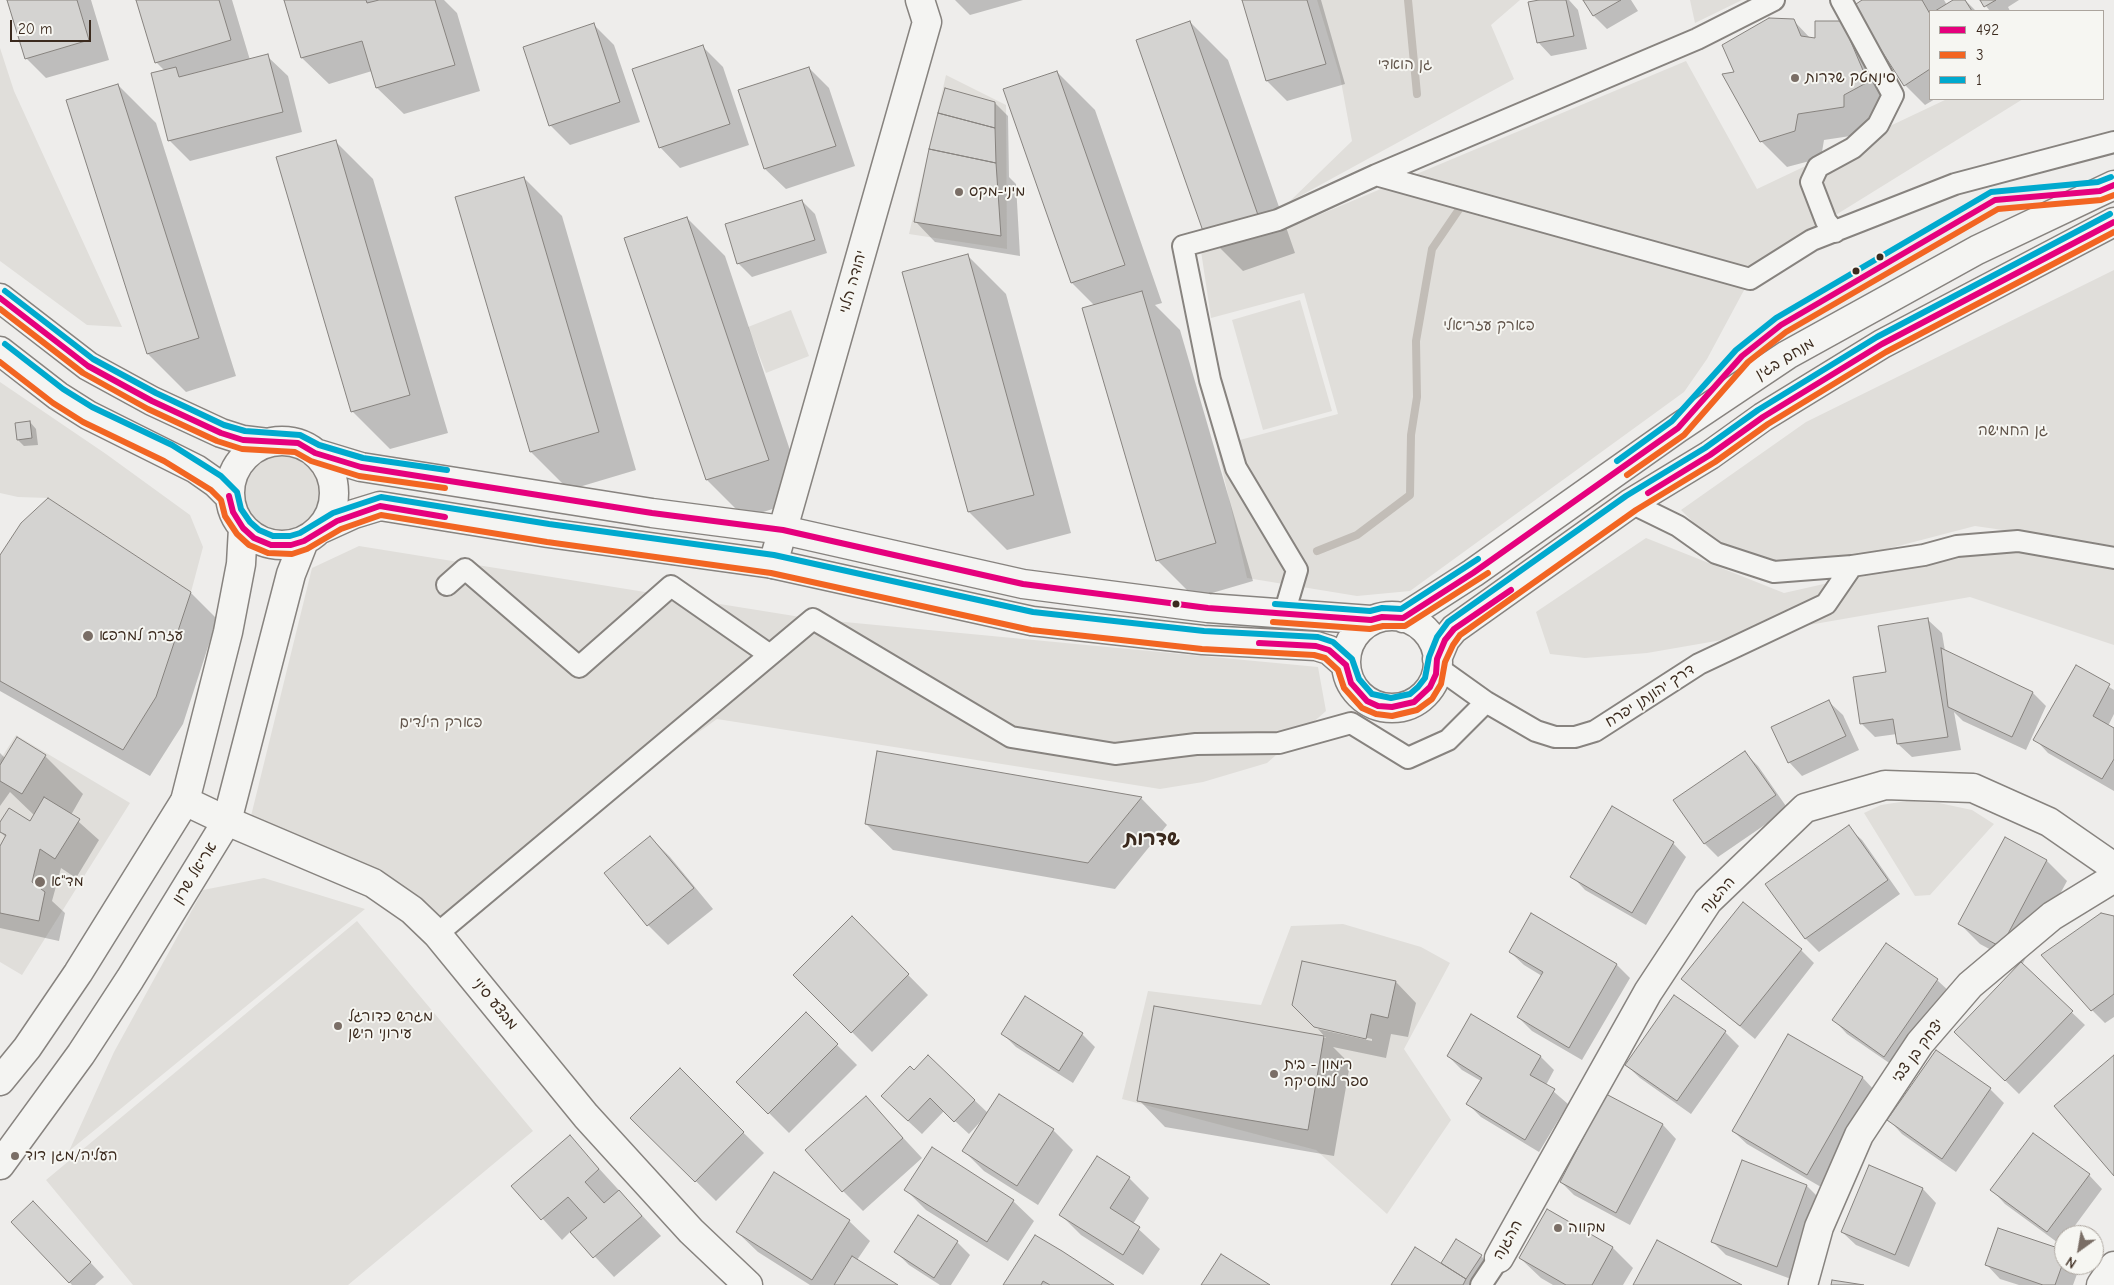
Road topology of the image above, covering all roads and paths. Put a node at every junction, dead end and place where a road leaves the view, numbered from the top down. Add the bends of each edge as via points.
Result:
1 (920, 0) edge
2 (1774, 0) edge
3 (1840, 0) edge
4 (2114, 142) edge
5 (1376, 175) junction
6 (2114, 185) edge
7 (2114, 222) edge
8 (1835, 232) junction
9 (0, 298) edge
10 (0, 352) edge
11 (268, 443) junction
12 (314, 453) junction
13 (229, 496) junction
14 (1631, 503) junction
15 (242, 528) junction
16 (783, 530) junction
17 (313, 535) junction
18 (2114, 558) edge
19 (773, 564) junction
20 (1852, 566) junction
21 (447, 585) dead end
22 (1284, 614) junction
23 (1403, 618) junction
24 (1371, 620) junction
25 (770, 655) junction
26 (1437, 663) junction
27 (1346, 665) junction
28 (1486, 702) junction
29 (185, 801) junction
30 (227, 821) junction
31 (2114, 867) edge
32 (2114, 878) edge
33 (437, 934) junction
34 (0, 1081) edge
35 (0, 1165) edge
36 (1499, 1258) joint
37 (2114, 1266) edge
38 (748, 1285) edge
39 (1481, 1285) edge
40 (1804, 1285) edge
41 (2102, 1285) edge

1 - 16 main road, יהודה הלוי via 927,22
2 - 5 street via 1697,39
3 - 8 street via 1893,95 1878,125 1853,148 1818,168 1810,182 1826,222
4 - 8 street via 1955,184
5 - 8 street via 1750,279 1812,240
5 - 22 street via 1278,220 1183,246 1210,380 1236,468 1297,570
6 - 23 main road, מנחם בגין via 1977,250 1787,355
7 - 14 main road via 1882,344 1762,417 1710,455
9 - 11 main road via 88,366 152,402 220,433
10 - 13 main road via 88,415 196,469 216,482
11 - 12 main road via 289,441
11 - 13 main road via 253,449 240,461 232,477
12 - 16 main road via 361,467 652,513
12 - 17 main road via 331,472 334,502 330,515
13 - 15 main road
14 - 20 street via 1678,526 1716,553 1774,572
14 - 26 main road via 1454,629 1445,640
15 - 17 main road via 254,538 271,545 290,545
15 - 29 main road via 241,564 228,632
16 - 19 main road, יהודה הלוי
16 - 22 main road via 1023,584 1208,608
17 - 19 main road via 354,514 380,506
17 - 30 main road, אריאל שרון via 291,574
18 - 20 street via 2018,541 1957,546 1924,555
19 - 27 main road via 1032,621 1203,640 1316,646 1329,650
20 - 28 street, דרך יהונתן יפרח via 1826,604 1699,664 1595,731 1575,737 1554,737 1536,731
21 - 25 street via 466,569 579,667 671,586
22 - 24 main road
23 - 24 main road
23 - 26 main road via 1418,624 1428,634
24 - 27 main road via 1352,639
25 - 28 street via 813,619 1011,737 1115,754 1196,744 1278,743 1351,723 1408,758 1448,740
25 - 33 street
26 - 27 main road via 1433,681 1425,693 1414,702 1392,707 1378,706 1358,693
26 - 28 street, דרך יהונתן יפרח
29 - 30 main road, מבצע סיני
29 - 34 main road via 78,973 27,1048
30 - 33 main road, מבצע סיני via 373,883 412,910
30 - 35 main road, אריאל שרון via 82,1054
31 - 36 main road, ההגנה via 2048,822 1973,788 1885,785 1805,808 1708,901 1648,992
32 - 40 main road, יצחק בן צבי via 2052,916 1970,985 1920,1044 1858,1135 1819,1227
33 - 38 main road, מבצע סיני via 586,1116 691,1231
36 - 39 street, ההגנה
37 - 41 main road

